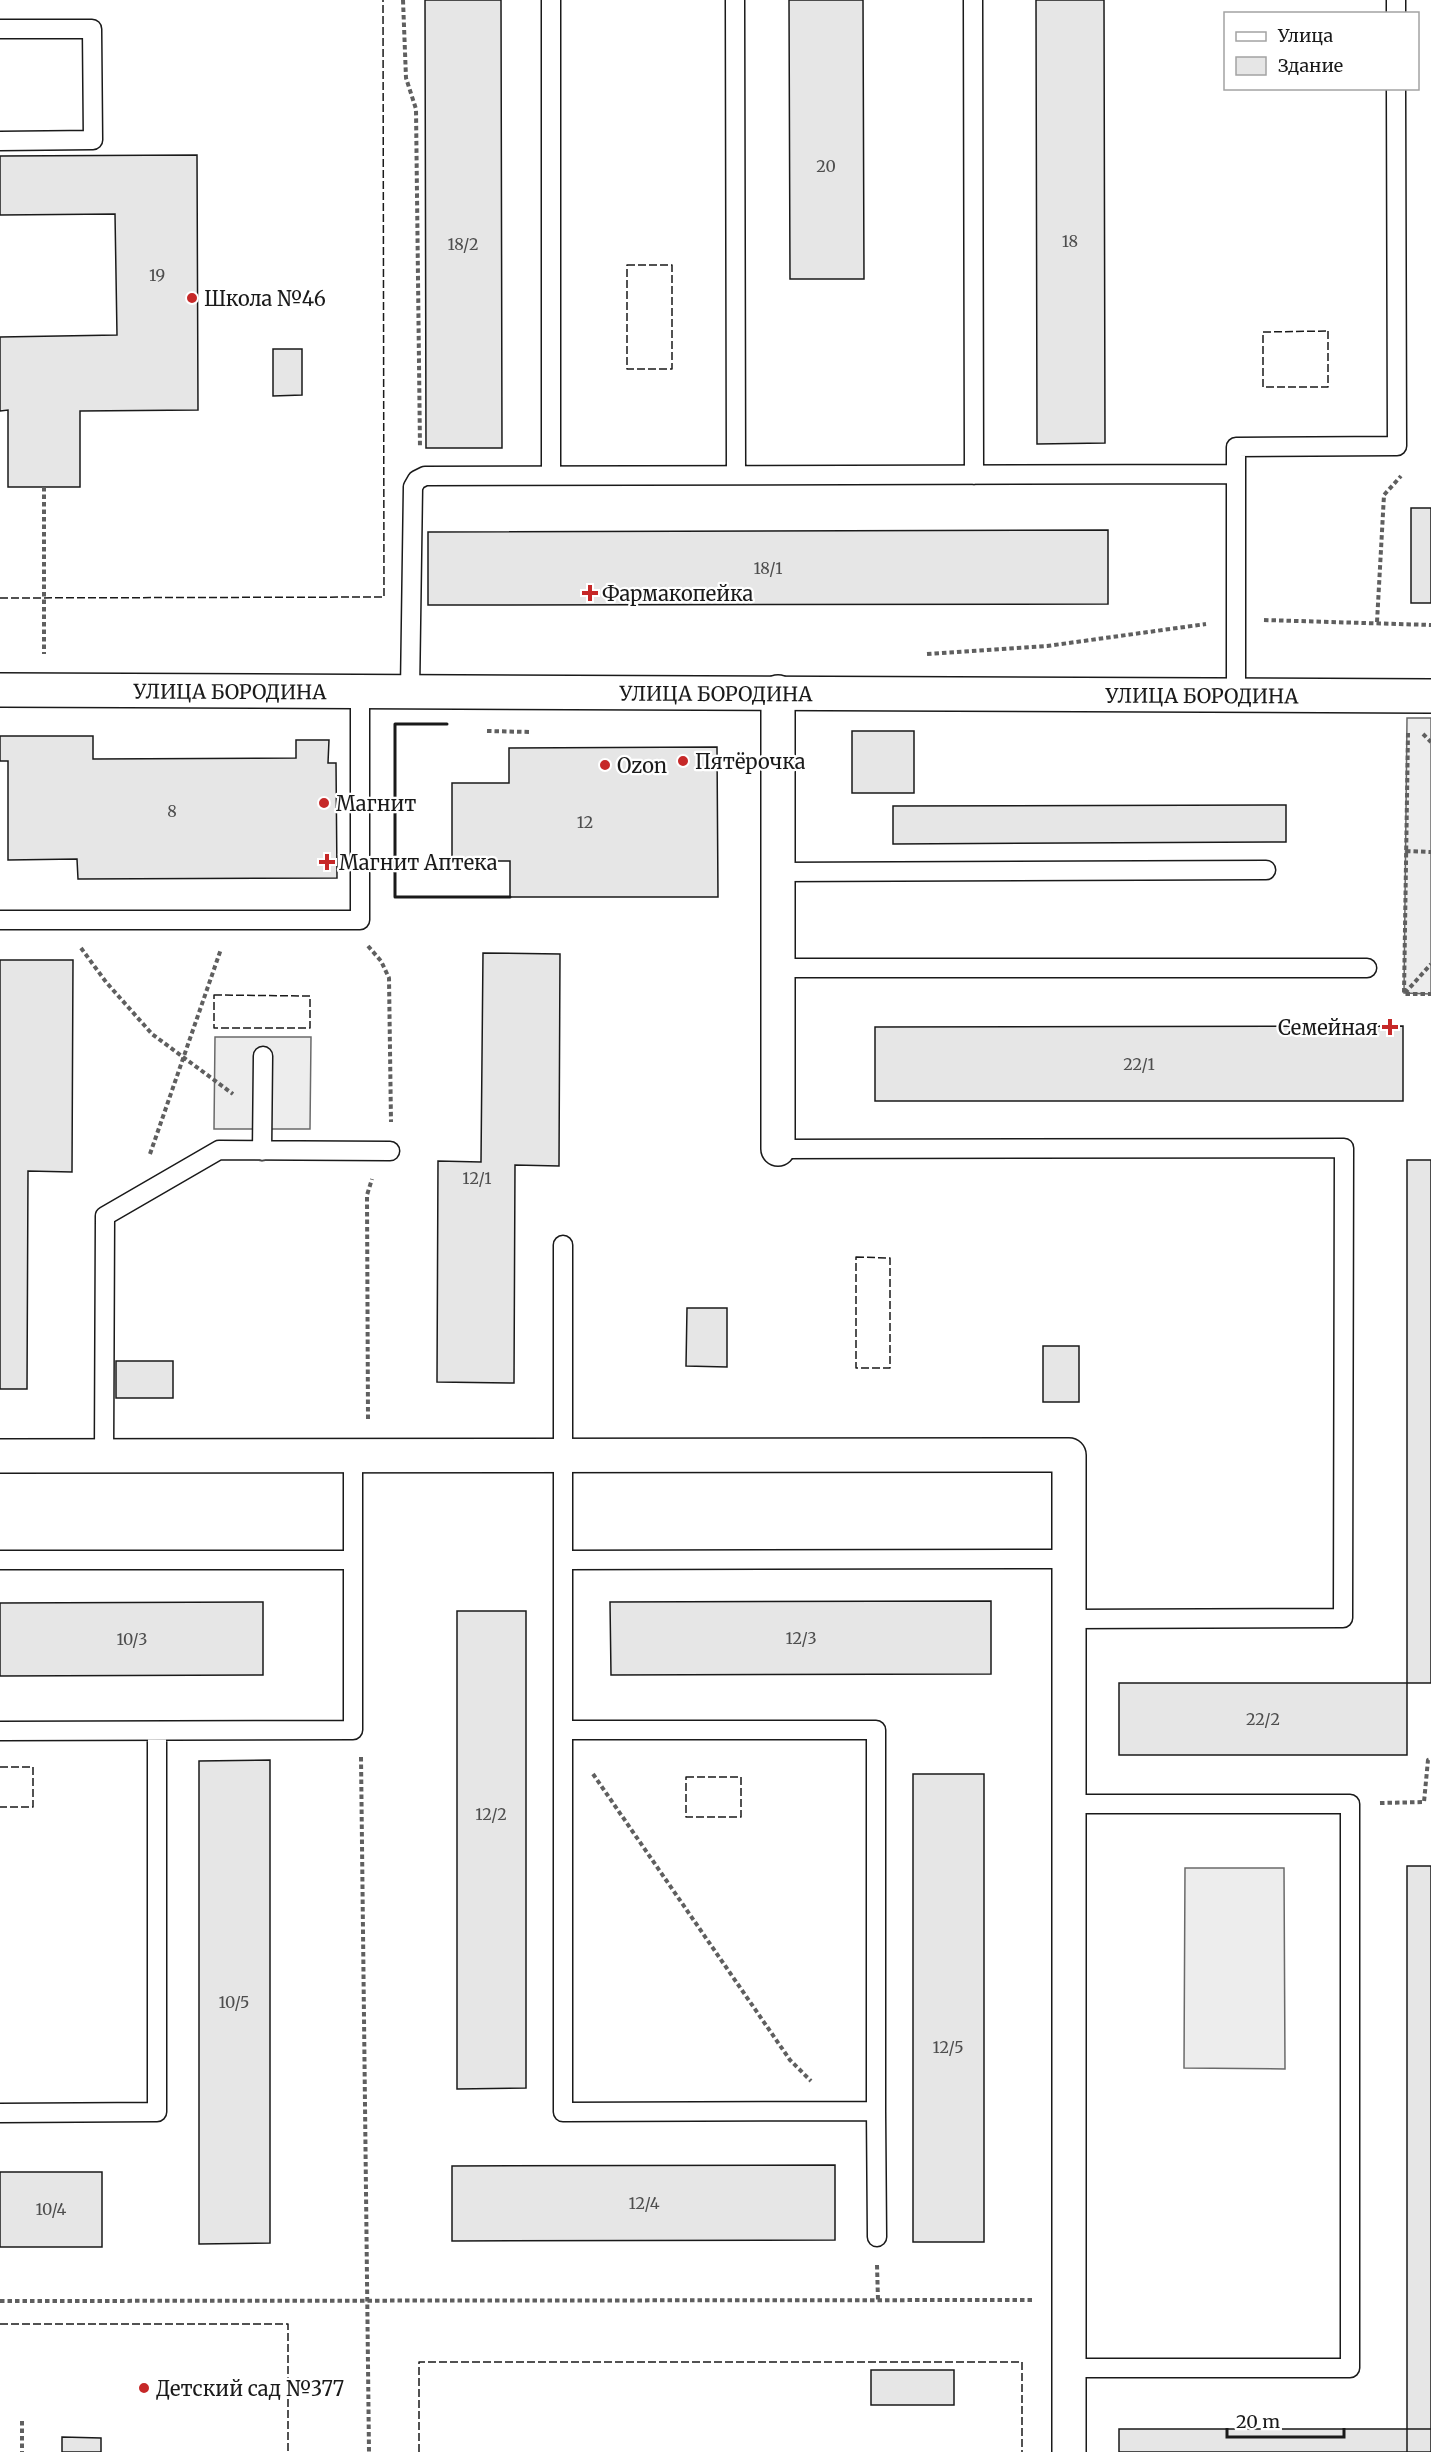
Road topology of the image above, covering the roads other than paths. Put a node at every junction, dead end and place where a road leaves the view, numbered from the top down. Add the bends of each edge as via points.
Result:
1 (551, 0) edge
2 (735, 0) edge
3 (973, 0) edge
4 (0, 29) edge
5 (1396, 90) edge
6 (0, 141) edge
7 (1236, 474) junction
8 (736, 475) junction
9 (974, 475) junction
10 (551, 476) junction
11 (0, 690) edge
12 (360, 691) junction
13 (410, 691) junction
14 (778, 692) junction
15 (1236, 695) junction
16 (1431, 696) edge
17 (1266, 870) dead end
18 (778, 872) junction
19 (0, 920) edge
20 (778, 968) junction
21 (1367, 968) dead end
22 (263, 1056) dead end
23 (778, 1149) joint
24 (262, 1150) junction
25 (390, 1151) road end
26 (563, 1245) dead end
27 (0, 1456) edge
28 (104, 1456) junction
29 (361, 1456) junction
30 (563, 1456) junction
31 (1069, 1559) junction
32 (0, 1560) edge
33 (353, 1560) junction
34 (563, 1560) junction
35 (1069, 1619) junction
36 (563, 1730) junction
37 (0, 1731) edge
38 (157, 1731) junction
39 (1069, 1804) junction
40 (876, 2112) junction
41 (0, 2113) edge
42 (876, 2237) dead end
43 (1069, 2368) junction
44 (1069, 2452) edge

1 - 10 lane
2 - 8 lane
3 - 9 lane
4 - 6 lane via 92,29 93,129 93,140
5 - 7 lane via 1397,446 1236,447
7 - 9 lane
7 - 15 lane
8 - 9 lane
8 - 10 lane
10 - 13 lane via 425,476 412,487
11 - 12 street, УЛИЦА БОРОДИНА
12 - 13 street, УЛИЦА БОРОДИНА
12 - 19 lane via 360,920
13 - 14 street, УЛИЦА БОРОДИНА
14 - 15 street, УЛИЦА БОРОДИНА
14 - 18 street
15 - 16 street, УЛИЦА БОРОДИНА
17 - 18 lane
18 - 20 street
20 - 21 lane
20 - 23 street
22 - 24 lane
23 - 35 lane via 1344,1148 1343,1618
24 - 25 lane
24 - 28 lane via 219,1150 105,1216
26 - 30 lane
27 - 28 street
28 - 29 street
29 - 30 street
29 - 33 lane
30 - 31 street via 1069,1455
30 - 34 lane
31 - 34 lane
31 - 35 street
32 - 33 lane
33 - 38 lane via 353,1730
34 - 36 lane
35 - 39 street
36 - 40 lane via 563,2112
36 - 40 lane via 876,1730
37 - 38 lane
38 - 41 lane via 157,2112
39 - 43 street
39 - 43 lane via 1350,1803 1350,2368
40 - 42 lane
43 - 44 street

